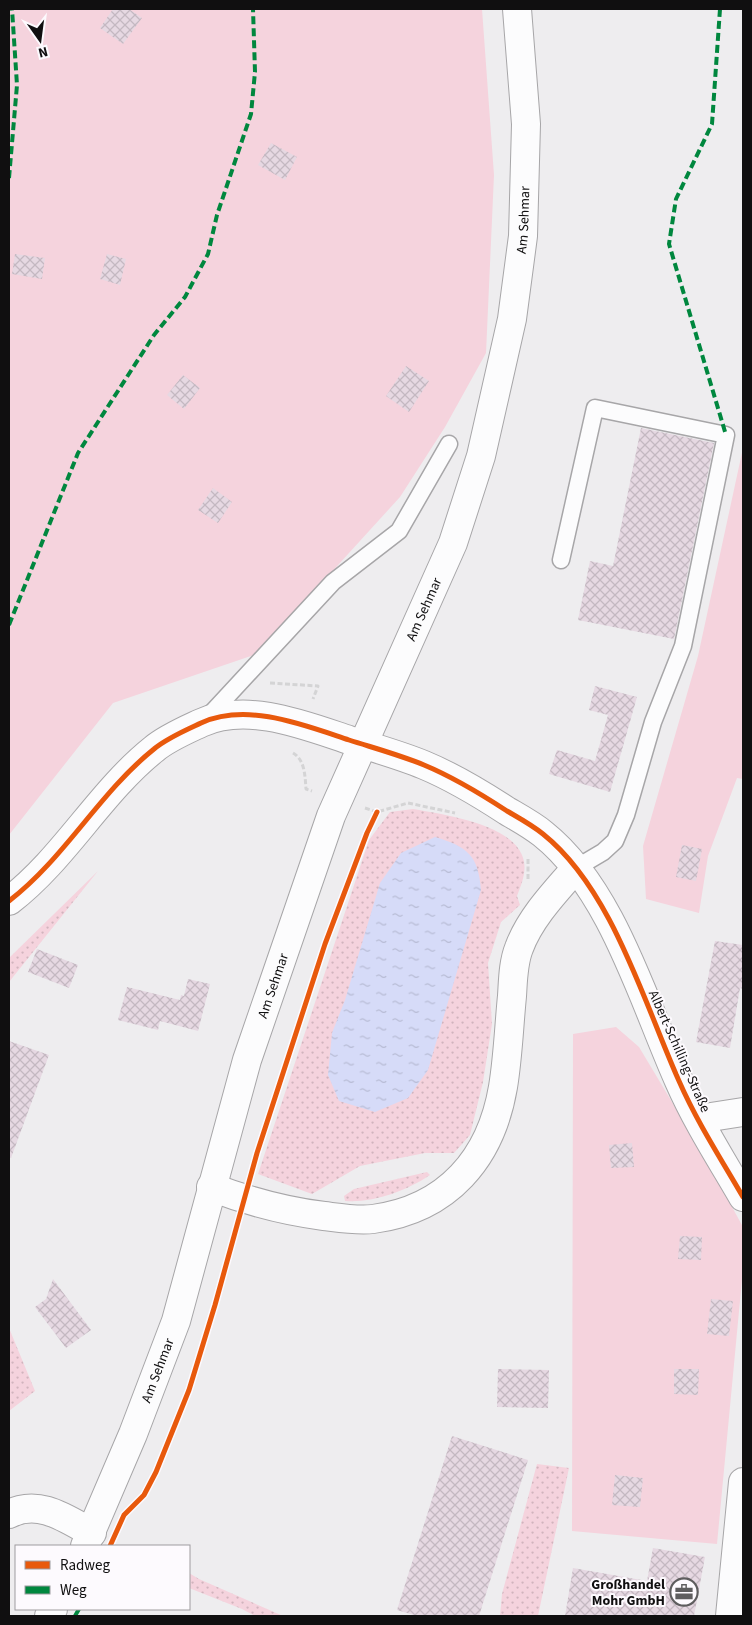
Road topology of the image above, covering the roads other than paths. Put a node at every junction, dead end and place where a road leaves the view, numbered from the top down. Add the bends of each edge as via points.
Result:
1 (517, 9) edge
2 (449, 444) dead end
3 (561, 560) dead end
4 (203, 722) junction
5 (364, 744) junction
6 (576, 868) junction
7 (9, 901) edge
8 (743, 1112) edge
9 (698, 1119) junction
10 (211, 1187) junction
11 (743, 1197) edge
12 (743, 1495) edge
13 (9, 1514) edge
14 (88, 1540) edge
15 (730, 1616) edge

1 - 5 street, Am Sehmar via 526,124 526,196 522,259 507,346 481,456 453,543
2 - 4 lane via 399,531 333,582
3 - 6 lane via 595,408 726,435 683,646 653,722 626,815 615,841
4 - 5 street, Albert-Schilling-Straße via 244,714 263,716 291,720
4 - 7 street, Albert-Schilling-Straße via 156,748 107,796 54,859
5 - 6 street, Albert-Schilling-Straße via 424,765 486,798 544,834
5 - 10 street, Am Sehmar via 339,799 247,1060
6 - 9 street, Albert-Schilling-Straße via 611,924
6 - 10 street via 527,928 518,950 503,1087 494,1126 470,1168 456,1184 405,1212 372,1220 288,1212
8 - 9 street, Albert-Schilling-Straße
9 - 11 street, Albert-Schilling-Straße
10 - 14 street, Am Sehmar via 176,1321
12 - 15 street
13 - 14 street via 34,1508 50,1510

